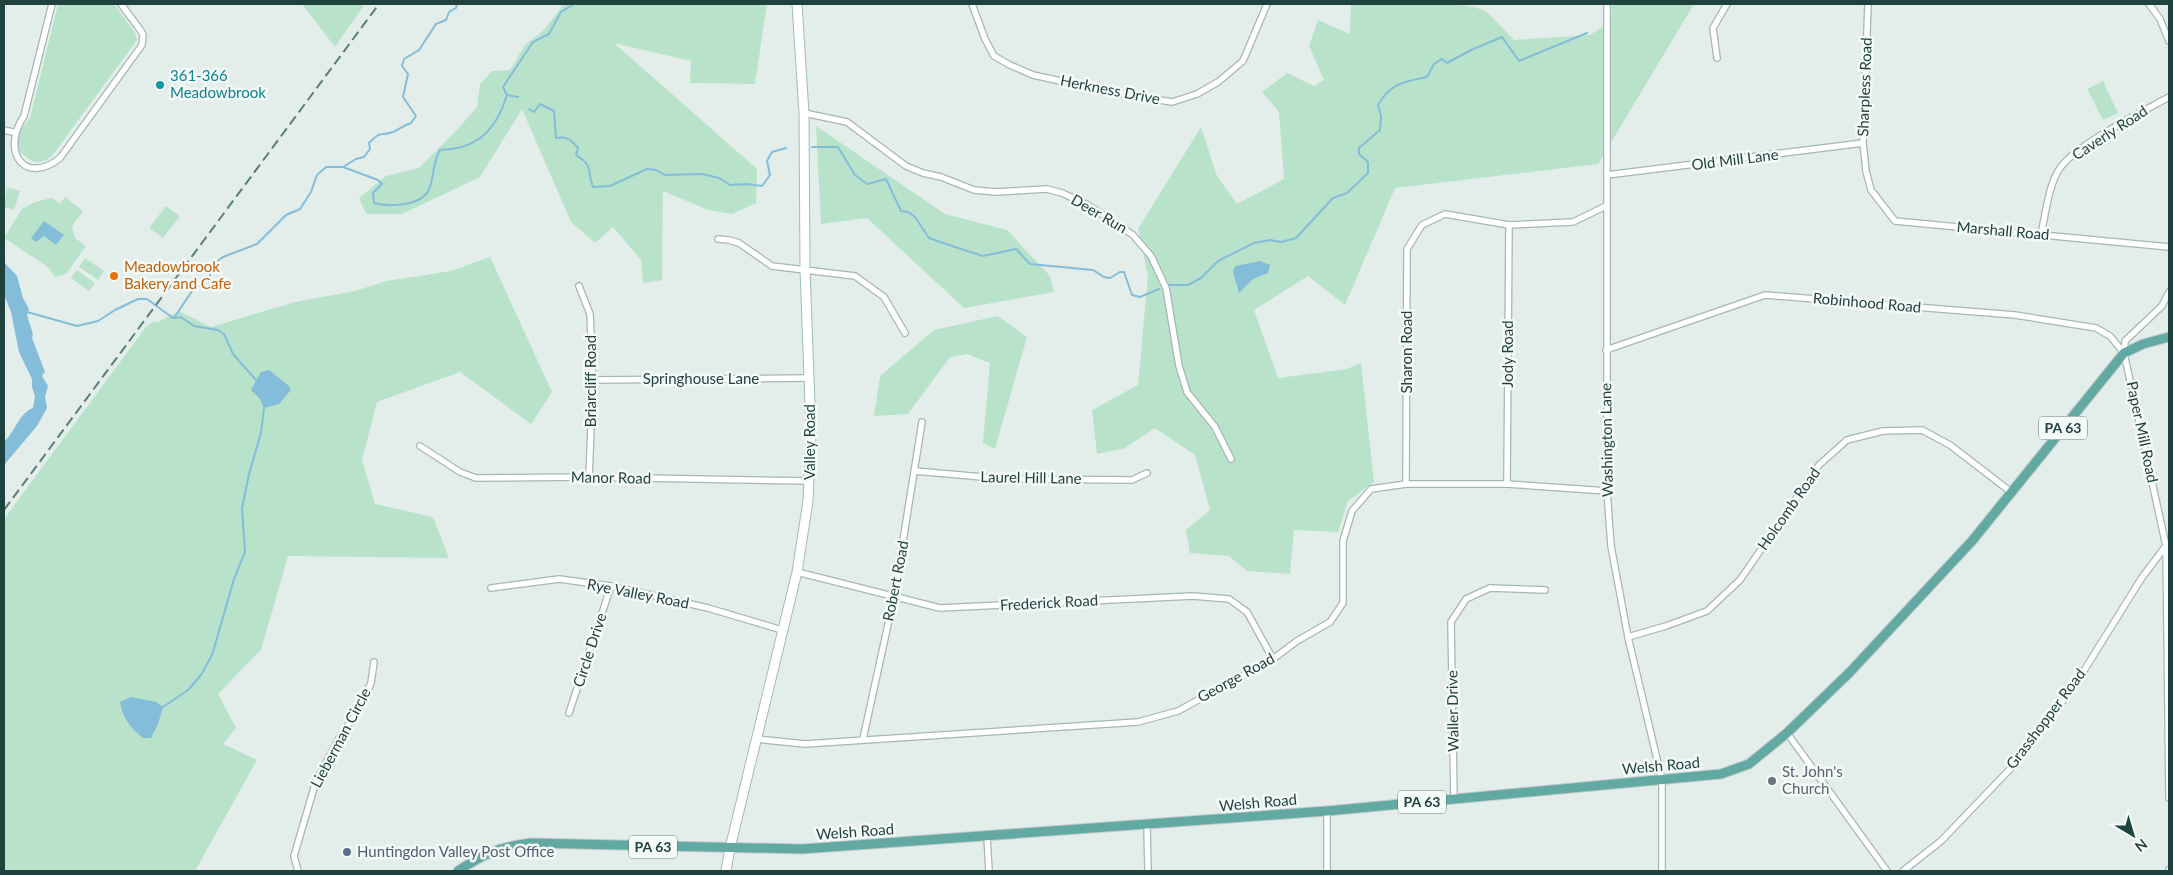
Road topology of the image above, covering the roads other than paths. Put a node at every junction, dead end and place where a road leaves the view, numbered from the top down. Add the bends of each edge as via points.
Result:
1 (52, 4) edge
2 (121, 4) edge
3 (798, 4) edge
4 (972, 4) edge
5 (1267, 4) edge
6 (1607, 4) edge
7 (1727, 4) edge
8 (1868, 4) edge
9 (2148, 4) edge
10 (2169, 42) edge
11 (1717, 58) dead end
12 (2169, 97) edge
13 (804, 113) junction
14 (4, 130) edge
15 (13, 132) junction
16 (1863, 143) junction
17 (1866, 171) joint
18 (1608, 175) junction
19 (1606, 206) junction
20 (1509, 225) junction
21 (2041, 234) junction
22 (718, 240) dead end
23 (2169, 247) edge
24 (805, 269) junction
25 (579, 286) dead end
26 (2169, 292) edge
27 (905, 333) dead end
28 (2169, 337) edge
29 (1606, 350) junction
30 (2124, 353) junction
31 (809, 378) junction
32 (593, 380) junction
33 (922, 422) dead end
34 (420, 446) dead end
35 (1231, 459) dead end
36 (915, 471) junction
37 (1147, 473) dead end
38 (589, 477) junction
39 (810, 481) junction
40 (1406, 484) junction
41 (1507, 484) junction
42 (1606, 491) junction
43 (2011, 492) junction
44 (2166, 546) junction
45 (796, 572) junction
46 (611, 586) junction
47 (491, 588) dead end
48 (1545, 590) dead end
49 (894, 598) junction
50 (782, 630) junction
51 (1628, 637) junction
52 (1273, 659) junction
53 (374, 662) dead end
54 (568, 713) dead end
55 (1787, 733) junction
56 (756, 739) junction
57 (864, 739) junction
58 (1662, 780) junction
59 (2169, 798) edge
60 (1454, 799) junction
61 (1327, 811) junction
62 (1147, 825) junction
63 (988, 837) junction
64 (730, 848) junction
65 (298, 871) edge
66 (458, 871) edge
67 (726, 871) edge
68 (989, 871) edge
69 (1148, 871) edge
70 (1326, 871) edge
71 (1662, 871) edge
72 (1886, 871) edge
73 (1903, 871) edge

1 - 15 street via 24,116
2 - 15 street via 141,31 142,45 60,158 50,166 28,167 14,155 11,146
3 - 13 main road, Valley Road
4 - 5 street, Herkness Drive via 994,56 1010,65 1033,75 1172,102 1197,94 1218,82 1243,61
6 - 18 street, Washington Lane
7 - 11 street via 1713,28
8 - 16 street, Sharpless Road
9 - 10 street via 2160,19
12 - 21 street, Caverly Road via 2120,124 2073,155 2060,168
13 - 24 main road, Valley Road
13 - 35 street, Deer Run via 847,122 906,166 923,174 941,177 974,190 1047,189 1062,193 1133,234 1152,256 1166,288 1179,366 1187,392 1215,427
14 - 15 street
16 - 17 street, Sharpless Road
16 - 18 street, Old Mill Lane
17 - 21 street, Marshall Road via 1872,190 1895,220
18 - 19 street, Washington Lane
19 - 20 street via 1572,222
19 - 29 street, Washington Lane
20 - 40 street, Sharon Road via 1445,214 1422,225 1407,249
20 - 41 street, Jody Road
21 - 23 street, Marshall Road
22 - 24 street via 739,243 772,266
24 - 27 street via 855,276 884,297
24 - 31 main road, Valley Road
25 - 32 street, Briarcliff Road via 590,314
26 - 30 street via 2162,306 2125,341
28 - 30 main road, PA 63
29 - 30 street, Robinhood Road via 1765,295 2015,314 2096,328 2110,336
29 - 42 street, Washington Lane
30 - 43 main road, PA 63
30 - 44 street, Paper Mill Road
31 - 32 street, Springhouse Lane
31 - 39 main road, Valley Road
32 - 38 street, Briarcliff Road
33 - 36 street, Robert Road
34 - 38 street, Manor Road via 460,472 476,478
36 - 37 street, Laurel Hill Lane via 1004,479 1132,480
36 - 49 street, Robert Road
38 - 39 street, Manor Road
39 - 45 main road, Valley Road
40 - 41 street, George Road
40 - 52 street, George Road via 1371,490 1352,511 1344,541 1343,603 1330,622
41 - 42 street, George Road
42 - 51 street, Washington Lane via 1611,546
43 - 51 street, Holcomb Road via 1950,445 1922,430 1883,431 1847,440 1819,465 1740,580 1707,611
43 - 55 main road, Welsh Road / PA 63 via 1972,541 1830,693
44 - 59 street, Paper Mill Road
44 - 73 street, Grasshopper Road via 2141,579 2075,685 2012,767 1941,841
45 - 49 street, Frederick Road
45 - 50 main road, Valley Road
46 - 47 street, Rye Valley Road via 559,579
46 - 50 street, Rye Valley Road via 708,608
46 - 54 street, Circle Drive
48 - 60 street, Waller Drive via 1490,588 1466,599 1451,622
49 - 52 street, Frederick Road via 940,608 1194,596 1228,599 1247,612
49 - 57 street, Robert Road
50 - 56 main road, Valley Road
51 - 58 street, Washington Lane
52 - 57 street, George Road via 1178,711 1138,722
53 - 65 street, Lieberman Circle via 371,683 358,710 316,781 294,856
55 - 58 main road, Welsh Road / PA 63 via 1749,764 1721,774
55 - 72 street
56 - 57 street, George Road via 805,744
56 - 64 main road, Valley Road
58 - 60 main road, Welsh Road / PA 63
58 - 71 street, Washington Lane
60 - 61 main road, Welsh Road / PA 63
61 - 62 main road, Welsh Road / PA 63
61 - 70 street
62 - 63 main road, Welsh Road / PA 63
62 - 69 street
63 - 64 main road, Welsh Road / PA 63 via 802,849
63 - 68 street
64 - 66 main road, Welsh Road / PA 63 via 531,843 490,851
64 - 67 main road, Valley Road

